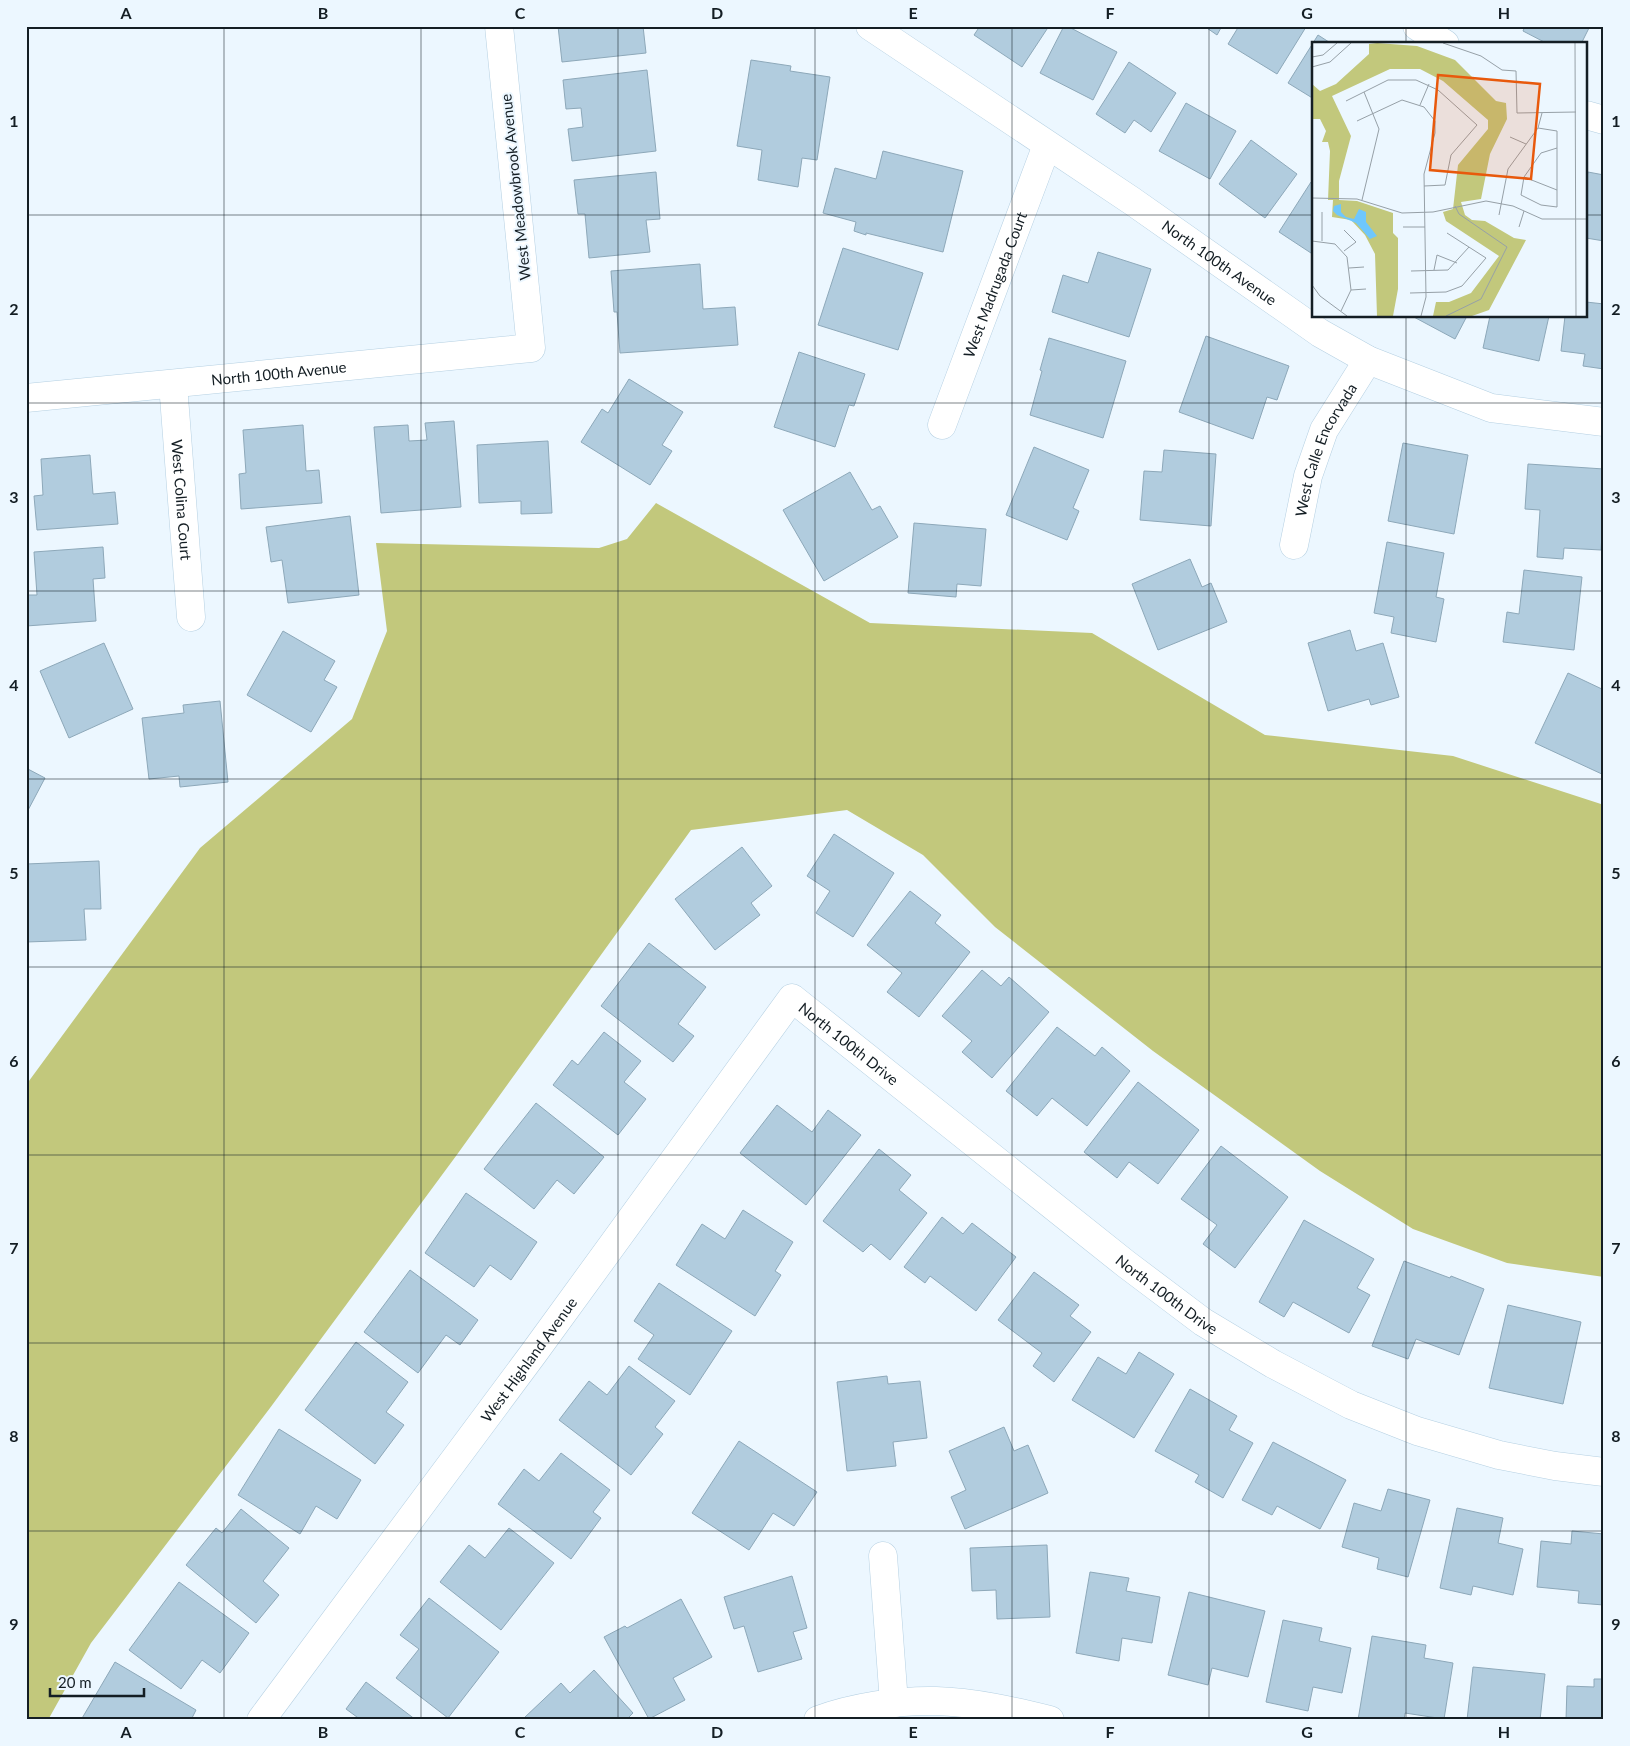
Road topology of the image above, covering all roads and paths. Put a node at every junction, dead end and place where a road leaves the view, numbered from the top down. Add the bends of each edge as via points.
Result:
1 (499, 26) edge
2 (870, 26) edge
3 (1417, 26) edge
4 (1442, 42) edge
5 (1588, 116) edge
6 (1604, 120) edge
7 (1047, 145) junction
8 (531, 348) joint
9 (1368, 360) junction
10 (172, 384) junction
11 (26, 398) edge
12 (1604, 422) edge
13 (942, 425) dead end
14 (1294, 545) dead end
15 (191, 616) dead end
16 (792, 998) joint
17 (1604, 1472) edge
18 (883, 1556) dead end
19 (894, 1703) junction
20 (261, 1720) edge
21 (818, 1720) edge
22 (1050, 1720) edge

1 - 8 street, West Meadowbrook Avenue
2 - 7 street, North 100th Avenue
3 - 4 street
5 - 6 street
7 - 9 street, North 100th Avenue via 1320,333
7 - 13 street, West Madrugada Court
8 - 10 street, North 100th Avenue
9 - 12 street, North 100th Avenue via 1491,408
9 - 14 street, West Calle Encorvada via 1324,430 1308,476
10 - 11 street, North 100th Avenue
10 - 15 street, West Colina Court
16 - 17 street, North 100th Drive via 1126,1264 1203,1322 1273,1364 1351,1405 1418,1431 1499,1455
16 - 20 street, West Highland Avenue via 534,1354
18 - 19 street
19 - 21 street
19 - 22 street via 945,1702

